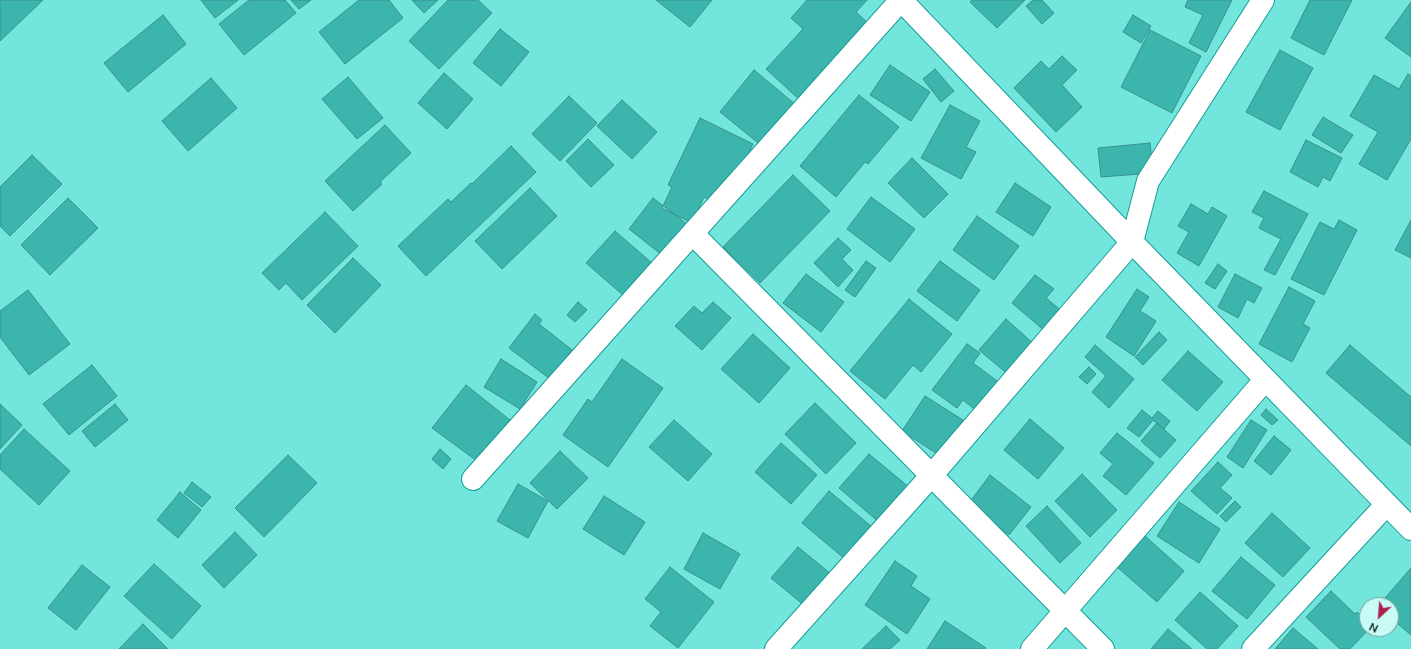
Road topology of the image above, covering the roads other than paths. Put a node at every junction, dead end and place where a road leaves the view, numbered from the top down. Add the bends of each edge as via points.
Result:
1 (901, 0) edge
2 (1263, 0) edge
3 (693, 234) junction
4 (1132, 242) junction
5 (1266, 380) junction
6 (932, 476) junction
7 (473, 479) dead end
8 (1386, 505) junction
9 (1411, 530) edge
10 (1065, 611) junction
11 (776, 649) edge
12 (1032, 649) edge
13 (1102, 649) edge
14 (1253, 649) edge

1 - 3 street
1 - 4 street
2 - 4 street via 1148,181
3 - 6 street
3 - 7 street
4 - 5 street
4 - 6 street
5 - 8 street
5 - 10 street
6 - 10 street
6 - 11 street
8 - 9 street
8 - 14 street
10 - 12 street
10 - 13 street

